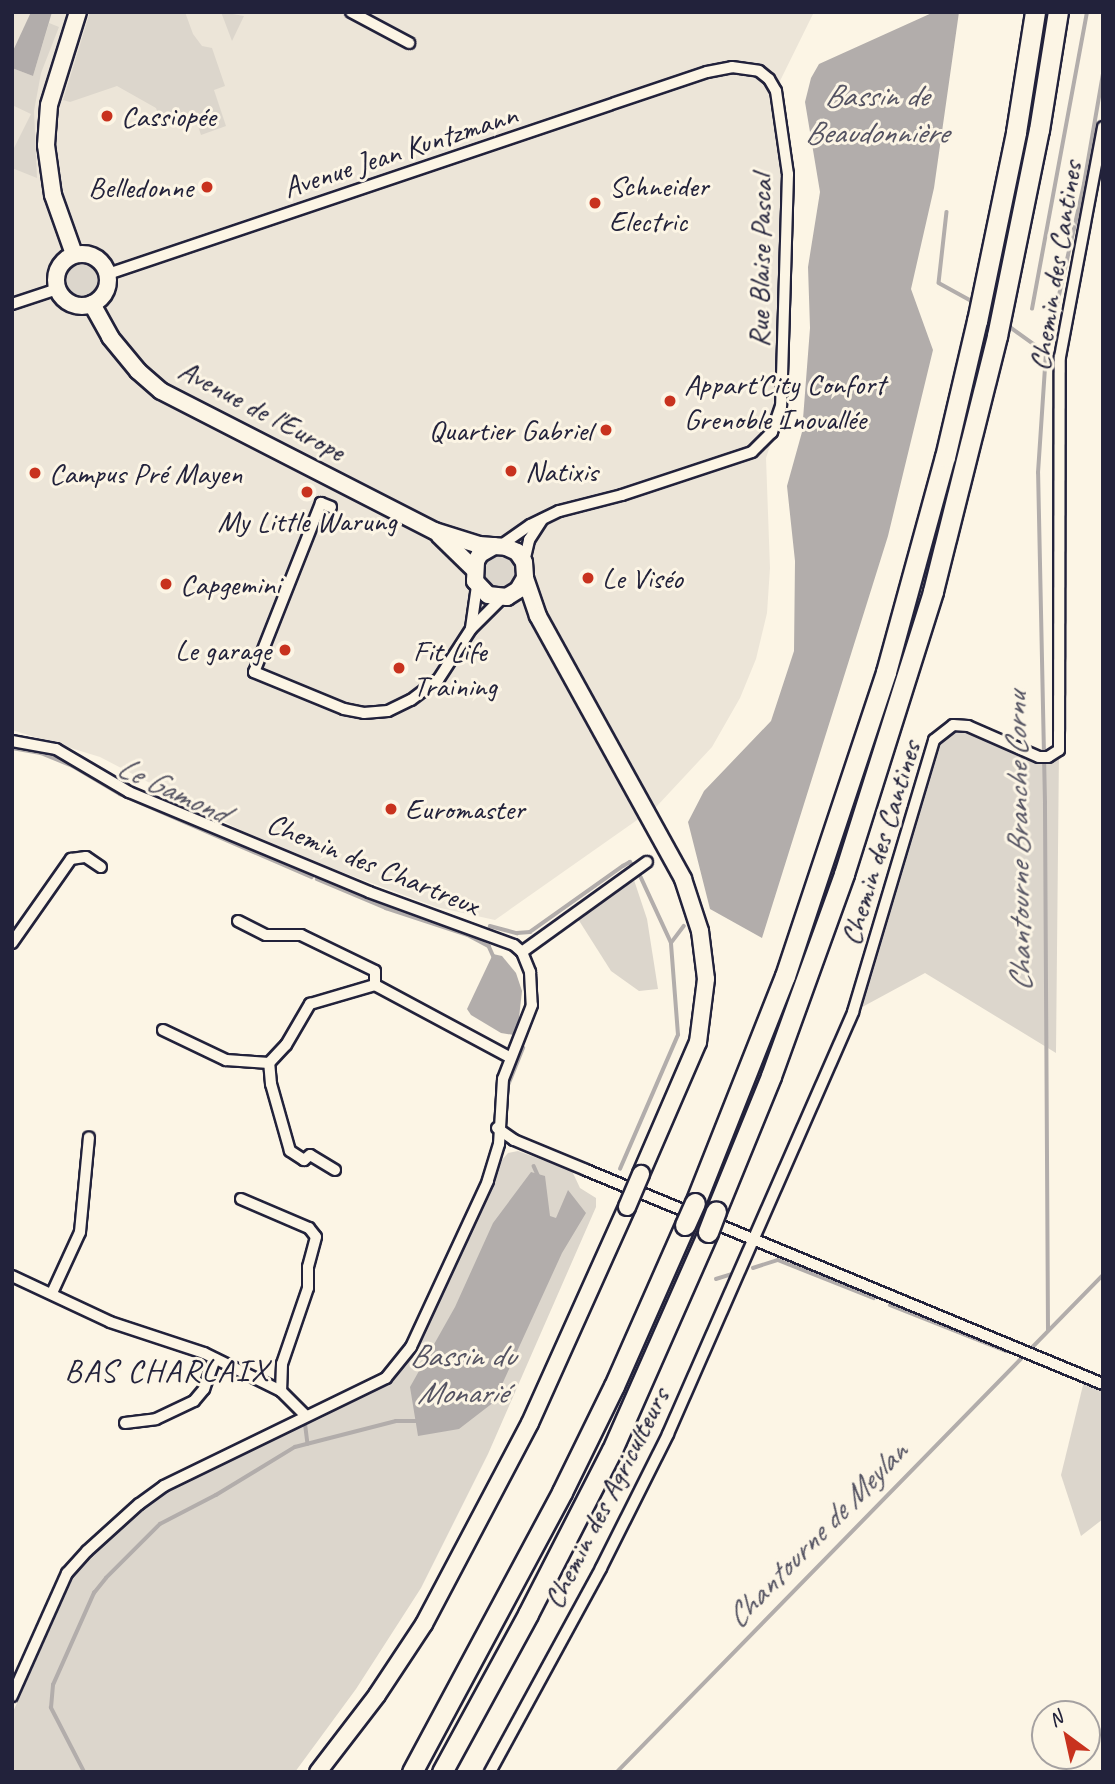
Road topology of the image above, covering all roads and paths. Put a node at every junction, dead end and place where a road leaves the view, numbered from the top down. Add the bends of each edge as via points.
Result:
1 (78, 12) edge
2 (351, 12) edge
3 (1035, 12) edge
4 (1058, 12) edge
5 (409, 44) dead end
6 (707, 72) joint
7 (1103, 127) edge
8 (74, 254) junction
9 (108, 274) junction
10 (57, 289) junction
11 (12, 304) edge
12 (92, 304) junction
13 (331, 507) dead end
14 (543, 518) junction
15 (435, 531) junction
16 (497, 546) junction
17 (474, 569) junction
18 (524, 570) junction
19 (477, 586) junction
20 (504, 597) junction
21 (538, 615) junction
22 (471, 629) junction
23 (12, 741) edge
24 (647, 862) dead end
25 (101, 867) dead end
26 (238, 921) dead end
27 (12, 943) edge
28 (522, 952) junction
29 (375, 985) junction
30 (163, 1030) dead end
31 (509, 1057) junction
32 (269, 1063) junction
33 (497, 1128) junction
34 (89, 1137) dead end
35 (335, 1170) dead end
36 (241, 1199) dead end
37 (755, 1241) junction
38 (12, 1276) edge
39 (52, 1293) junction
40 (215, 1359) junction
41 (1103, 1384) edge
42 (281, 1391) junction
43 (305, 1415) junction
44 (125, 1423) dead end
45 (12, 1696) edge
46 (318, 1772) edge
47 (412, 1772) edge
48 (442, 1772) edge
49 (490, 1772) edge

1 - 8 main road via 49,105 46,145 53,195
2 - 5 street
3 - 47 highway, bridge via 983,294 915,568 855,771 785,976 695,1203 614,1386
4 - 48 highway, bridge via 997,336 933,591 875,783 805,985 708,1232 606,1462
6 - 9 street, Avenue Jean Kuntzmann
6 - 14 street, Rue Blaise Pascal via 733,67 759,71 773,83 780,109 788,174 777,422 752,452
7 - 37 street, Chemin des Cantines via 1060,357 1059,750 1043,757 953,724 934,740 853,1012
8 - 9 main road via 93,255
8 - 10 main road via 59,265
9 - 12 main road via 105,292
10 - 11 street
10 - 12 main road via 71,304
12 - 15 main road, Avenue de l'Europe via 110,337 162,391
13 - 22 street via 321,503 254,672 344,709 364,713 388,710 438,680
14 - 16 street, Rue Blaise Pascal
14 - 18 street via 530,540
15 - 16 main road, Avenue de l'Europe
15 - 17 main road, Avenue de l'Europe
16 - 17 main road via 480,554
16 - 18 main road, Avenue de l'Europe via 512,549
17 - 19 main road
18 - 20 main road via 518,590
18 - 21 main road
19 - 20 main road via 488,595
19 - 22 street
20 - 21 main road
20 - 22 street
21 - 46 main road, bridge via 683,879 704,957 705,998 698,1042 530,1423 431,1612 377,1695
23 - 28 street, Chemin des Chartreux via 56,749 129,792
24 - 28 street
25 - 27 street via 86,857 71,859
26 - 29 street via 265,935 300,935 375,971
28 - 31 street via 530,972 532,1005
29 - 31 street
29 - 32 street via 310,1004 286,1045
30 - 32 street via 226,1060
31 - 33 street
32 - 35 street via 290,1151 304,1160 310,1155
33 - 37 street via 526,1145
33 - 43 street via 499,1143 488,1181 411,1347 386,1378
34 - 39 street via 80,1232
36 - 42 street via 309,1228 316,1237 308,1288 282,1364
37 - 41 street
37 - 49 street, Chemin des Agriculteurs via 668,1434
38 - 39 street
39 - 40 street via 110,1322
40 - 42 street
40 - 44 street via 204,1389 194,1401 156,1419
42 - 43 street
43 - 45 street via 164,1486 86,1551 63,1583

